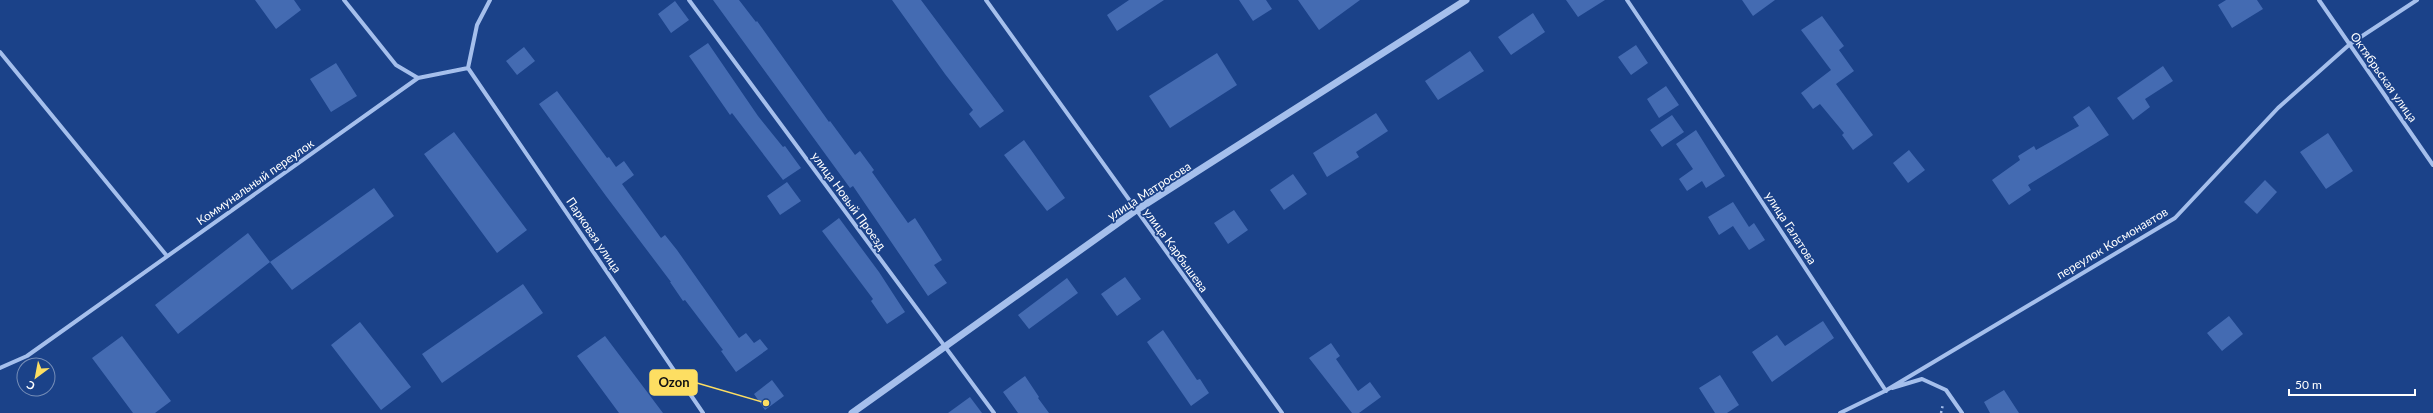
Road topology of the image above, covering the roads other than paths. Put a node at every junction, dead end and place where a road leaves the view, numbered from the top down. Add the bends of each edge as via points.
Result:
1 (344, 0) edge
2 (490, 0) edge
3 (689, 0) edge
4 (986, 0) edge
5 (1466, 0) edge
6 (1627, 0) edge
7 (2319, 0) edge
8 (2416, 0) edge
9 (2350, 44) junction
10 (0, 52) edge
11 (468, 68) junction
12 (418, 78) junction
13 (2433, 165) edge
14 (1135, 211) junction
15 (167, 256) junction
16 (944, 347) junction
17 (0, 368) edge
18 (1885, 391) junction
19 (703, 413) edge
20 (852, 413) edge
21 (994, 413) edge
22 (1282, 413) edge
23 (1840, 413) edge
24 (1962, 413) edge

1 - 12 street via 396,65
2 - 11 street via 477,25
3 - 16 street, улица Новый Проезд
4 - 14 street, улица Карбышева
5 - 14 street, улица Матросова
6 - 18 street, улица Галатова
7 - 9 street, Октябрьская улица
8 - 9 street, переулок Космонавтов
9 - 13 street, Октябрьская улица
9 - 18 street, переулок Космонавтов via 2278,108 2175,218
10 - 15 street
11 - 12 street, Коммунальный переулок
11 - 19 street, Парковая улица
12 - 15 street, Коммунальный переулок
14 - 16 street, улица Матросова
14 - 22 street, улица Карбышева
15 - 17 street, Коммунальный переулок via 27,356
16 - 20 street, улица Матросова
16 - 21 street, улица Новый Проезд
18 - 23 street, переулок Космонавтов
18 - 24 street via 1922,379 1946,390

